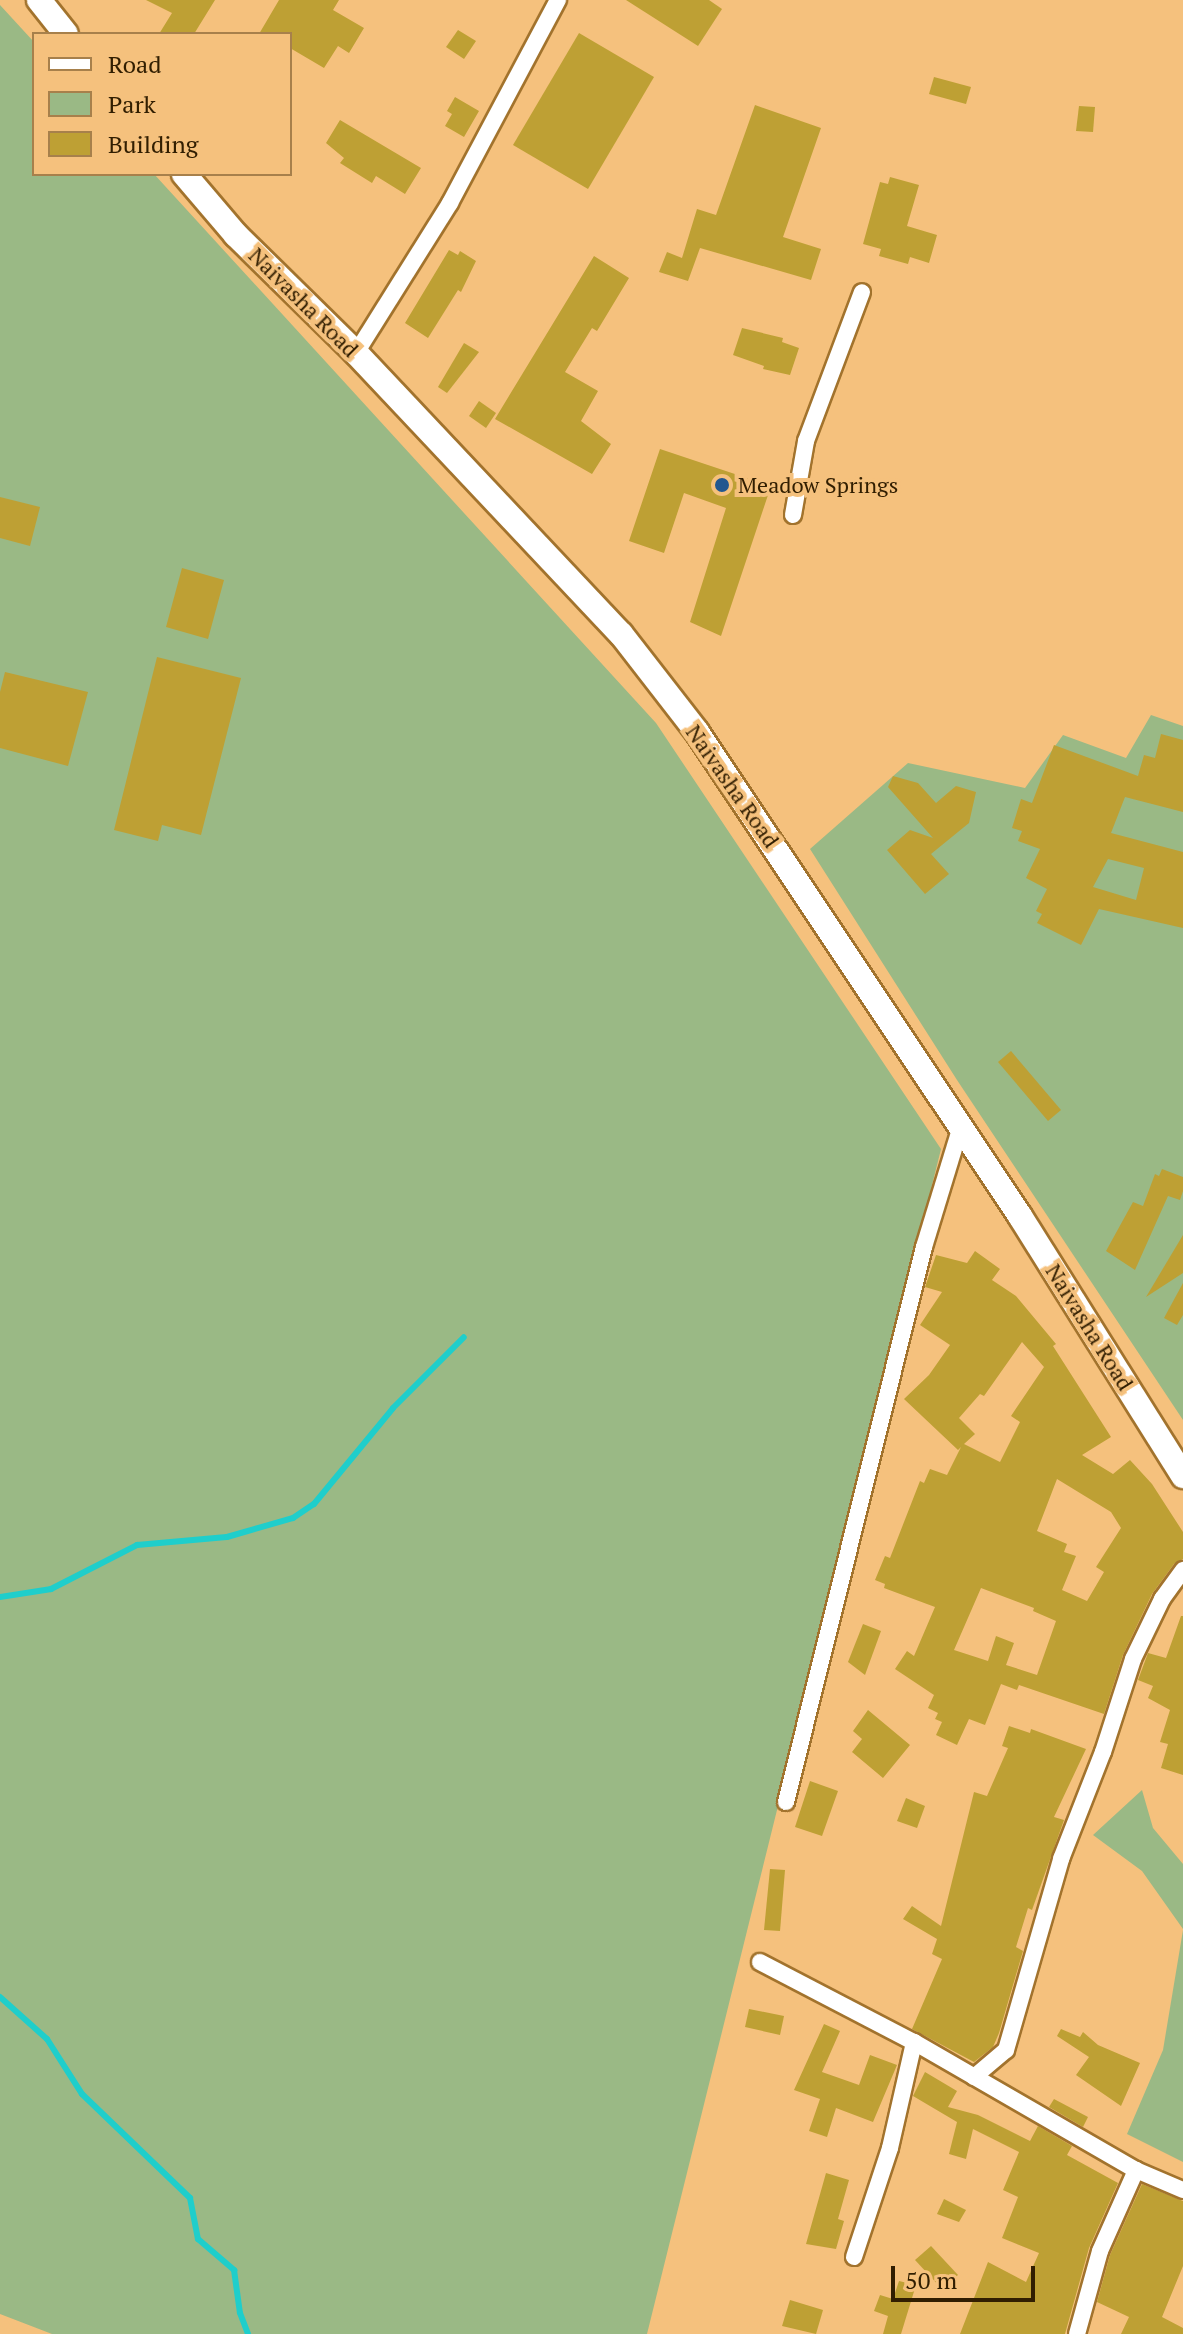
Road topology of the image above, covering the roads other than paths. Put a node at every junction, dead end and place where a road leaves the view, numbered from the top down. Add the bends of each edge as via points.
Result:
1 (39, 0) edge
2 (558, 0) edge
3 (64, 32) edge
4 (186, 176) edge
5 (862, 292) dead end
6 (356, 353) junction
7 (793, 515) dead end
8 (960, 1129) junction
9 (1183, 1476) edge
10 (1183, 1570) edge
11 (786, 1802) dead end
12 (760, 1962) dead end
13 (914, 2042) junction
14 (974, 2077) junction
15 (1136, 2170) junction
16 (1183, 2190) edge
17 (854, 2257) dead end
18 (1077, 2334) edge

1 - 3 main road
2 - 6 street via 457,191
4 - 6 main road, Naivasha Road via 236,235
5 - 7 street via 806,441
6 - 8 main road, Naivasha Road via 630,646 697,732
8 - 9 main road, Naivasha Road
8 - 11 street via 924,1247
10 - 14 street via 1162,1599 1133,1659 1061,1859 1006,2050
12 - 13 street
13 - 14 street
13 - 17 street via 890,2148
14 - 15 street
15 - 16 street
15 - 18 street via 1100,2251

